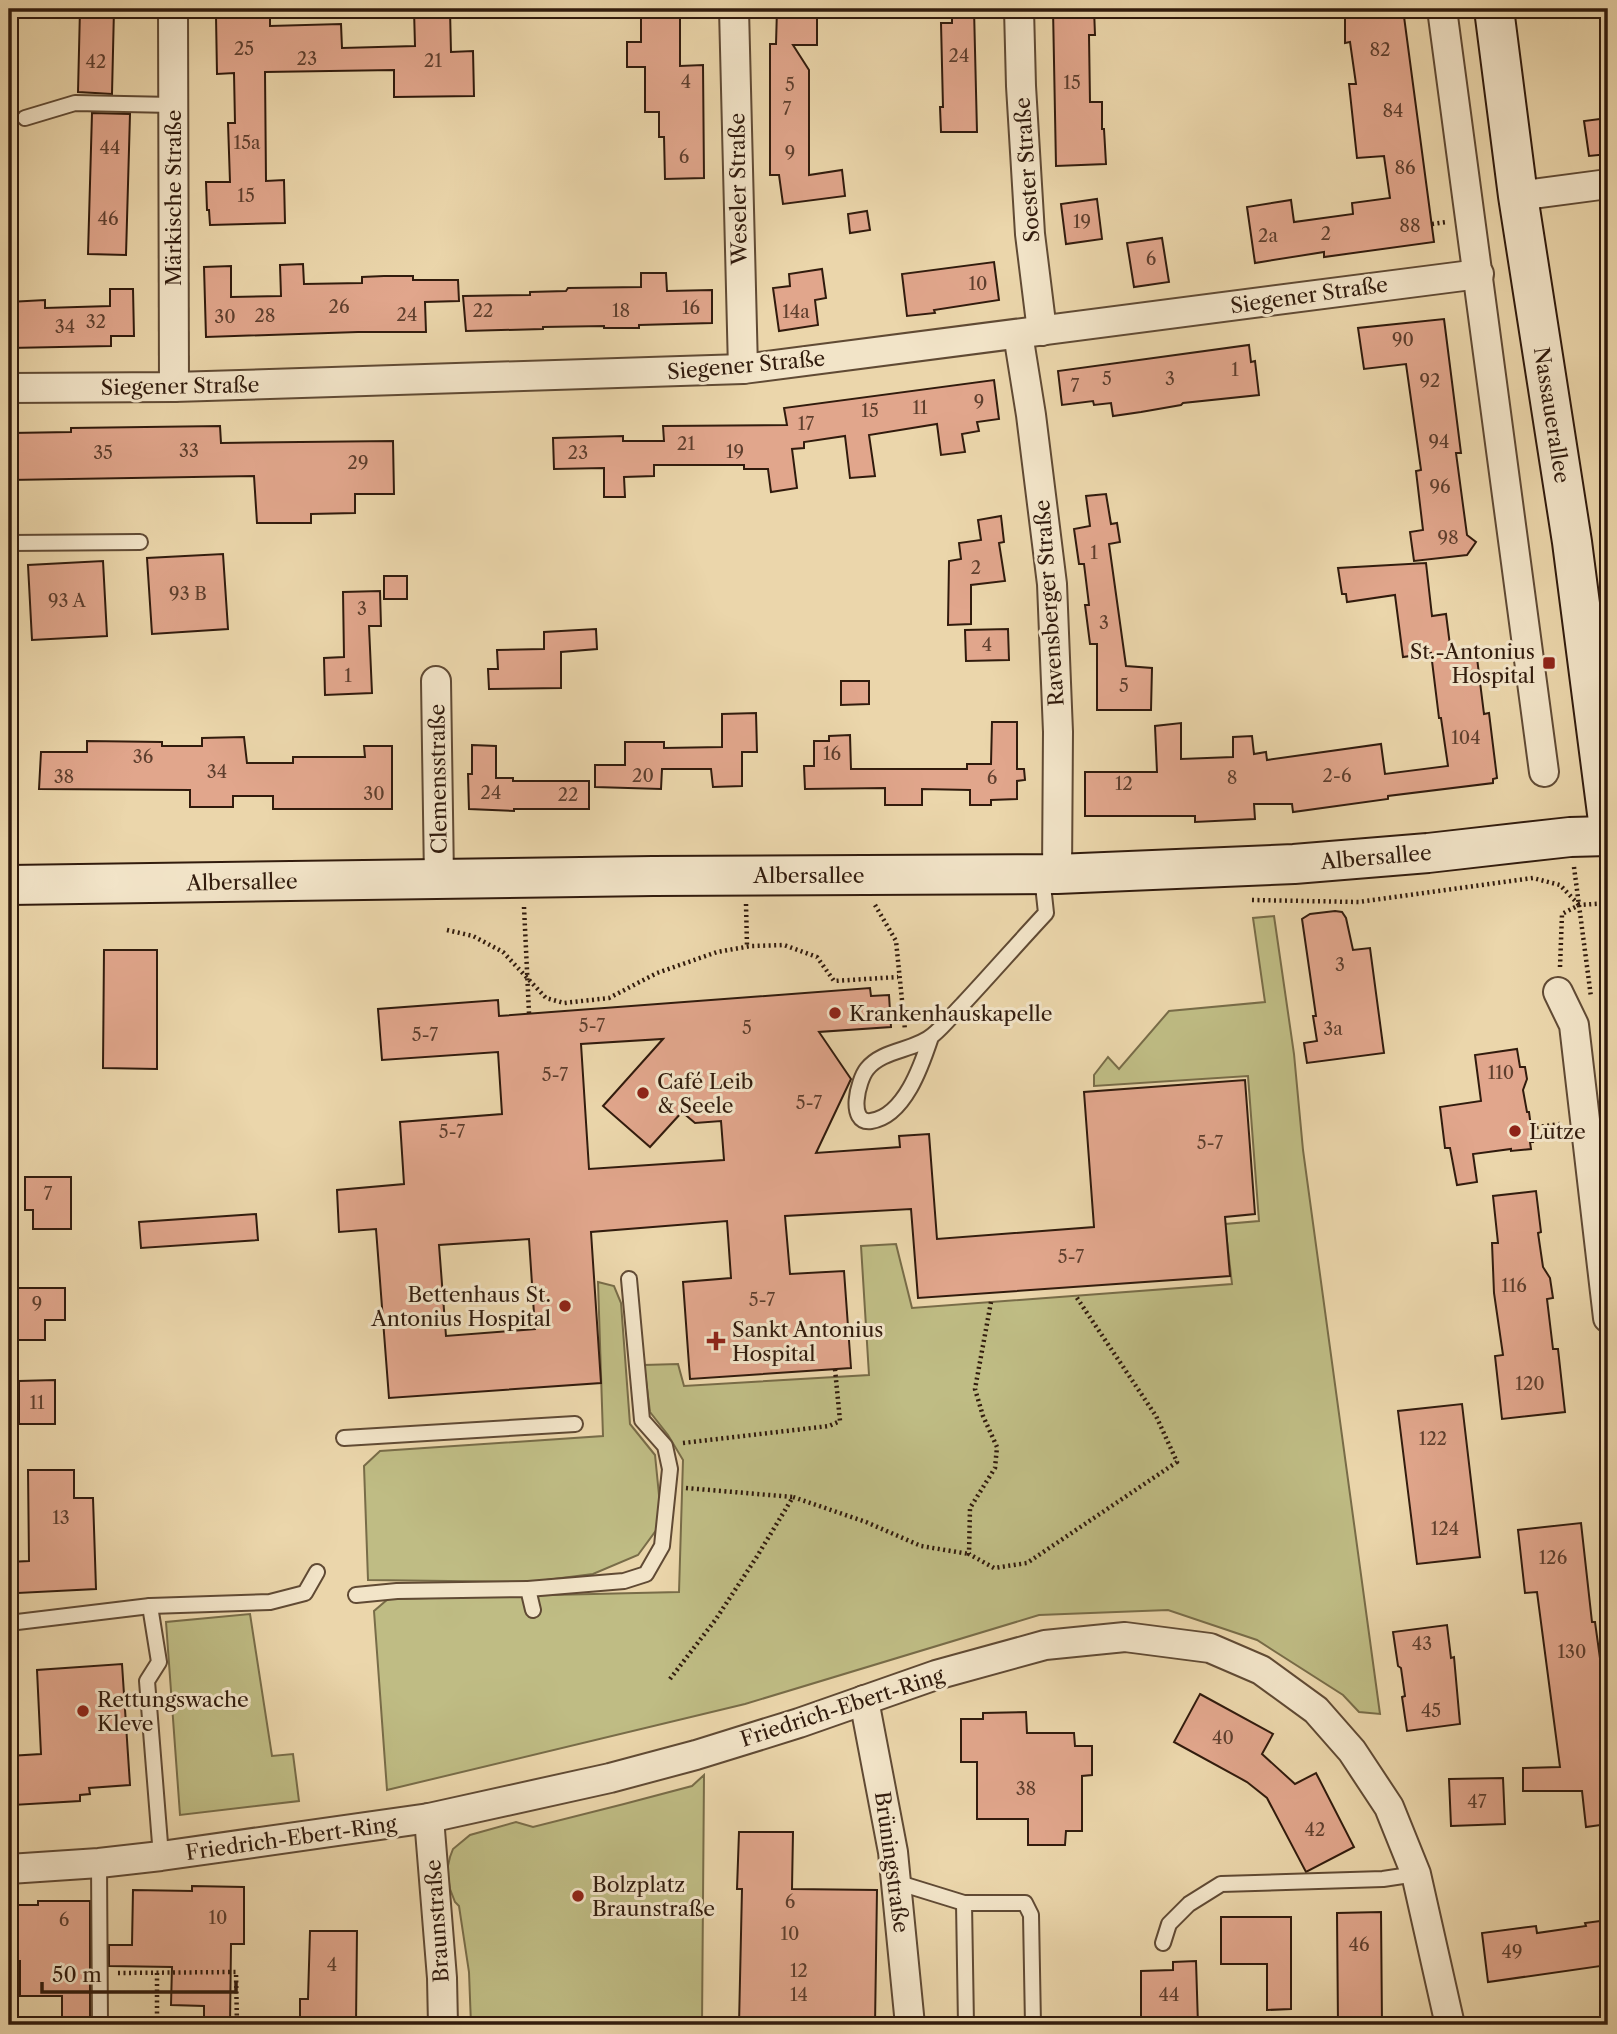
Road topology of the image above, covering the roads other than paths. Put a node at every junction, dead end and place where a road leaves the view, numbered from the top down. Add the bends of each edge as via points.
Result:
1 (173, 9) edge
2 (734, 9) edge
3 (1019, 9) edge
4 (1442, 9) edge
5 (1494, 9) edge
6 (173, 105) junction
7 (25, 118) dead end
8 (1608, 184) edge
9 (1518, 196) junction
10 (1479, 274) junction
11 (1030, 332) junction
12 (743, 369) junction
13 (174, 387) junction
14 (9, 388) edge
15 (140, 542) dead end
16 (9, 543) edge
17 (436, 681) dead end
18 (1544, 772) dead end
19 (1608, 821) edge
20 (1608, 836) edge
21 (1050, 874) junction
22 (439, 878) junction
23 (9, 885) edge
24 (1558, 992) road end
25 (931, 1037) junction
26 (629, 1279) dead end
27 (1608, 1318) edge
28 (575, 1424) dead end
29 (344, 1438) dead end
30 (317, 1572) dead end
31 (528, 1589) junction
32 (356, 1595) dead end
33 (150, 1606) junction
34 (533, 1610) dead end
35 (9, 1623) edge
36 (864, 1700) junction
37 (429, 1818) junction
38 (161, 1856) junction
39 (99, 1863) junction
40 (9, 1869) edge
41 (1416, 1874) junction
42 (897, 1882) junction
43 (964, 1903) junction
44 (1163, 1943) dead end
45 (100, 2025) edge
46 (443, 2025) edge
47 (910, 2025) edge
48 (966, 2025) edge
49 (1033, 2025) edge
50 (1450, 2025) edge

1 - 6 street, Märkische Straße
2 - 12 street, Weseler Straße
3 - 11 street, Soester Straße
4 - 10 street
5 - 9 street, Nassauerallee
6 - 7 lane via 75,103
6 - 13 street, Märkische Straße
8 - 9 street
9 - 19 street, Nassauerallee via 1572,542
10 - 11 street, Siegener Straße
10 - 18 street
11 - 12 street, Siegener Straße
11 - 21 street, Ravensberger Straße via 1031,415 1052,584 1058,732
12 - 13 street, Siegener Straße
13 - 14 street, Siegener Straße
15 - 16 lane
17 - 22 street, Clemensstraße
20 - 21 street, Albersallee via 1294,864
21 - 22 street, Albersallee
21 - 25 lane via 1046,913
22 - 23 street, Albersallee
24 - 27 street via 1574,1025
25 - 25 lane via 870,1066 860,1085 856,1112 860,1118 877,1120 902,1101
26 - 31 lane via 642,1420 665,1446 670,1469 662,1546 646,1574 624,1581
28 - 29 lane
30 - 33 lane via 305,1592 270,1602
31 - 32 lane
31 - 34 lane
33 - 35 lane
33 - 38 lane via 159,1662 147,1681
36 - 37 street, Friedrich-Ebert-Ring via 696,1755
36 - 41 street, Friedrich-Ebert-Ring via 1045,1645 1125,1637 1210,1648 1261,1670 1316,1710 1352,1751 1389,1807
36 - 42 street, Brüningstraße
37 - 38 street, Friedrich-Ebert-Ring
37 - 46 street, Braunstraße
38 - 39 street, Friedrich-Ebert-Ring
39 - 40 street, Friedrich-Ebert-Ring
39 - 45 lane
41 - 44 lane via 1222,1884 1189,1904 1169,1924
41 - 50 street, Friedrich-Ebert-Ring
42 - 43 lane
42 - 47 street, Brüningstraße
43 - 48 lane
43 - 49 lane via 1025,1903 1029,1908

